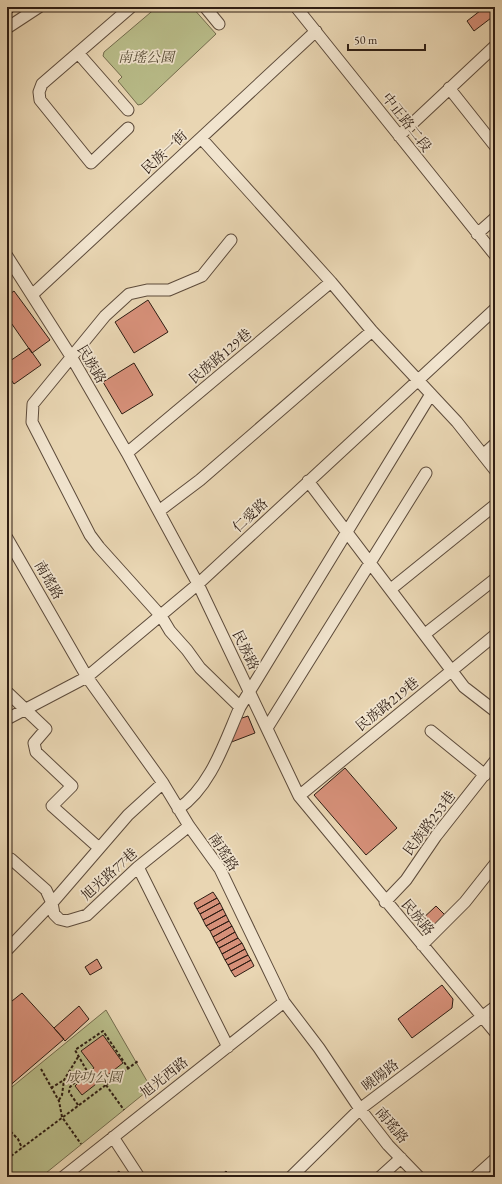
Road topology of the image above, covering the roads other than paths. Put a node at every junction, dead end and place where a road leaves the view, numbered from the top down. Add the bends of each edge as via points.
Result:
1 (39, 7) edge
2 (131, 7) edge
3 (205, 7) edge
4 (296, 7) edge
5 (219, 24) dead end
6 (7, 28) edge
7 (316, 31) junction
8 (494, 49) edge
9 (78, 53) junction
10 (449, 88) junction
11 (128, 110) dead end
12 (128, 128) dead end
13 (399, 136) junction
14 (201, 138) junction
15 (495, 146) edge
16 (495, 218) edge
17 (477, 234) junction
18 (231, 240) dead end
19 (495, 255) edge
20 (7, 256) edge
21 (331, 282) junction
22 (33, 294) junction
23 (495, 309) edge
24 (372, 331) junction
25 (72, 358) junction
26 (418, 381) junction
27 (431, 394) junction
28 (495, 444) edge
29 (127, 453) junction
30 (483, 455) junction
31 (495, 470) edge
32 (426, 472) dead end
33 (308, 480) junction
34 (495, 505) edge
35 (158, 511) junction
36 (348, 532) junction
37 (8, 543) edge
38 (370, 562) junction
39 (495, 578) edge
40 (198, 584) junction
41 (391, 589) junction
42 (161, 616) junction
43 (425, 634) junction
44 (495, 635) edge
45 (452, 670) junction
46 (87, 677) junction
47 (249, 691) junction
48 (7, 692) edge
49 (240, 707) junction
50 (25, 710) junction
51 (495, 712) edge
52 (7, 719) edge
53 (267, 728) junction
54 (431, 731) dead end
55 (495, 762) edge
56 (484, 775) junction
57 (163, 783) junction
58 (298, 796) junction
59 (178, 809) junction
60 (188, 826) junction
61 (99, 848) junction
62 (11, 859) dead end
63 (495, 864) edge
64 (138, 867) junction
65 (385, 902) junction
66 (52, 903) junction
67 (422, 945) junction
68 (7, 950) edge
69 (284, 1002) junction
70 (495, 1006) edge
71 (482, 1017) junction
72 (495, 1032) edge
73 (228, 1047) junction
74 (360, 1109) junction
75 (113, 1137) junction
76 (401, 1158) junction
77 (495, 1159) edge
78 (63, 1177) edge
79 (139, 1177) edge
80 (291, 1177) edge
81 (380, 1177) edge
82 (419, 1177) edge
83 (475, 1177) edge

1 - 6 street
2 - 9 street
3 - 5 street
4 - 7 street, 中正路二段
7 - 13 street, 中正路二段
7 - 14 street, 民族一街
8 - 10 street
9 - 11 street
9 - 12 street via 42,84 40,100 91,163
10 - 13 street
10 - 15 street
13 - 17 street, 中正路二段
14 - 21 street
14 - 22 street, 民族一街
16 - 17 street
17 - 19 street, 中正路二段
18 - 25 street via 202,276 169,290 147,290 129,294 105,316
20 - 22 street, 民族路
21 - 24 street
21 - 29 street, 民族路129巷
22 - 25 street, 民族路
23 - 26 street, 仁愛路
24 - 26 street
24 - 35 street via 200,480
25 - 29 street, 民族路
25 - 42 street via 33,404 32,422 94,541
26 - 27 street
26 - 33 street, 仁愛路
27 - 30 street
27 - 36 street
28 - 30 street
29 - 35 street, 民族路
30 - 31 street
32 - 38 street
33 - 36 street
33 - 40 street, 仁愛路
34 - 41 street
35 - 40 street, 民族路
36 - 38 street
36 - 47 street
37 - 46 street, 南瑤路
38 - 41 street
38 - 53 street
39 - 43 street
40 - 42 street, 仁愛路
40 - 47 street, 民族路
41 - 43 street
42 - 46 street, 仁愛路
42 - 49 street via 200,668
43 - 45 street
44 - 45 street, 民族路219巷
45 - 51 street via 464,687
45 - 58 street, 民族路219巷
46 - 50 street, 仁愛路
46 - 57 street, 南瑤路
47 - 49 street
47 - 53 street, 民族路
48 - 50 street
49 - 59 street via 216,760 201,785
50 - 52 street, 仁愛路
50 - 61 street via 46,729 34,743 36,752 72,786 52,806
53 - 58 street, 民族路
54 - 56 street
55 - 56 street, 民族路253巷
56 - 65 street, 民族路253巷 via 436,836 406,880
57 - 59 street, 南瑤路
57 - 61 street via 128,815
58 - 65 street, 民族路
59 - 60 street, 南瑤路
60 - 64 street, 旭光路77巷
60 - 69 street, 南瑤路 via 220,869
61 - 66 street
62 - 66 street via 46,890
63 - 67 street via 465,902
64 - 66 street, 旭光路77巷 via 87,915 78,919 59,919 54,914
64 - 73 street
65 - 67 street, 民族路
66 - 68 street
67 - 71 street, 民族路
69 - 73 street, 旭光西路
69 - 74 street, 南瑤路
70 - 71 street, 曉陽路
71 - 72 street, 民族路
71 - 74 street, 曉陽路
73 - 75 street, 旭光西路
74 - 76 street, 南瑤路
74 - 80 street, 曉陽路
75 - 78 street, 旭光西路
75 - 79 street
76 - 81 street
76 - 82 street, 南瑤路
77 - 83 street

